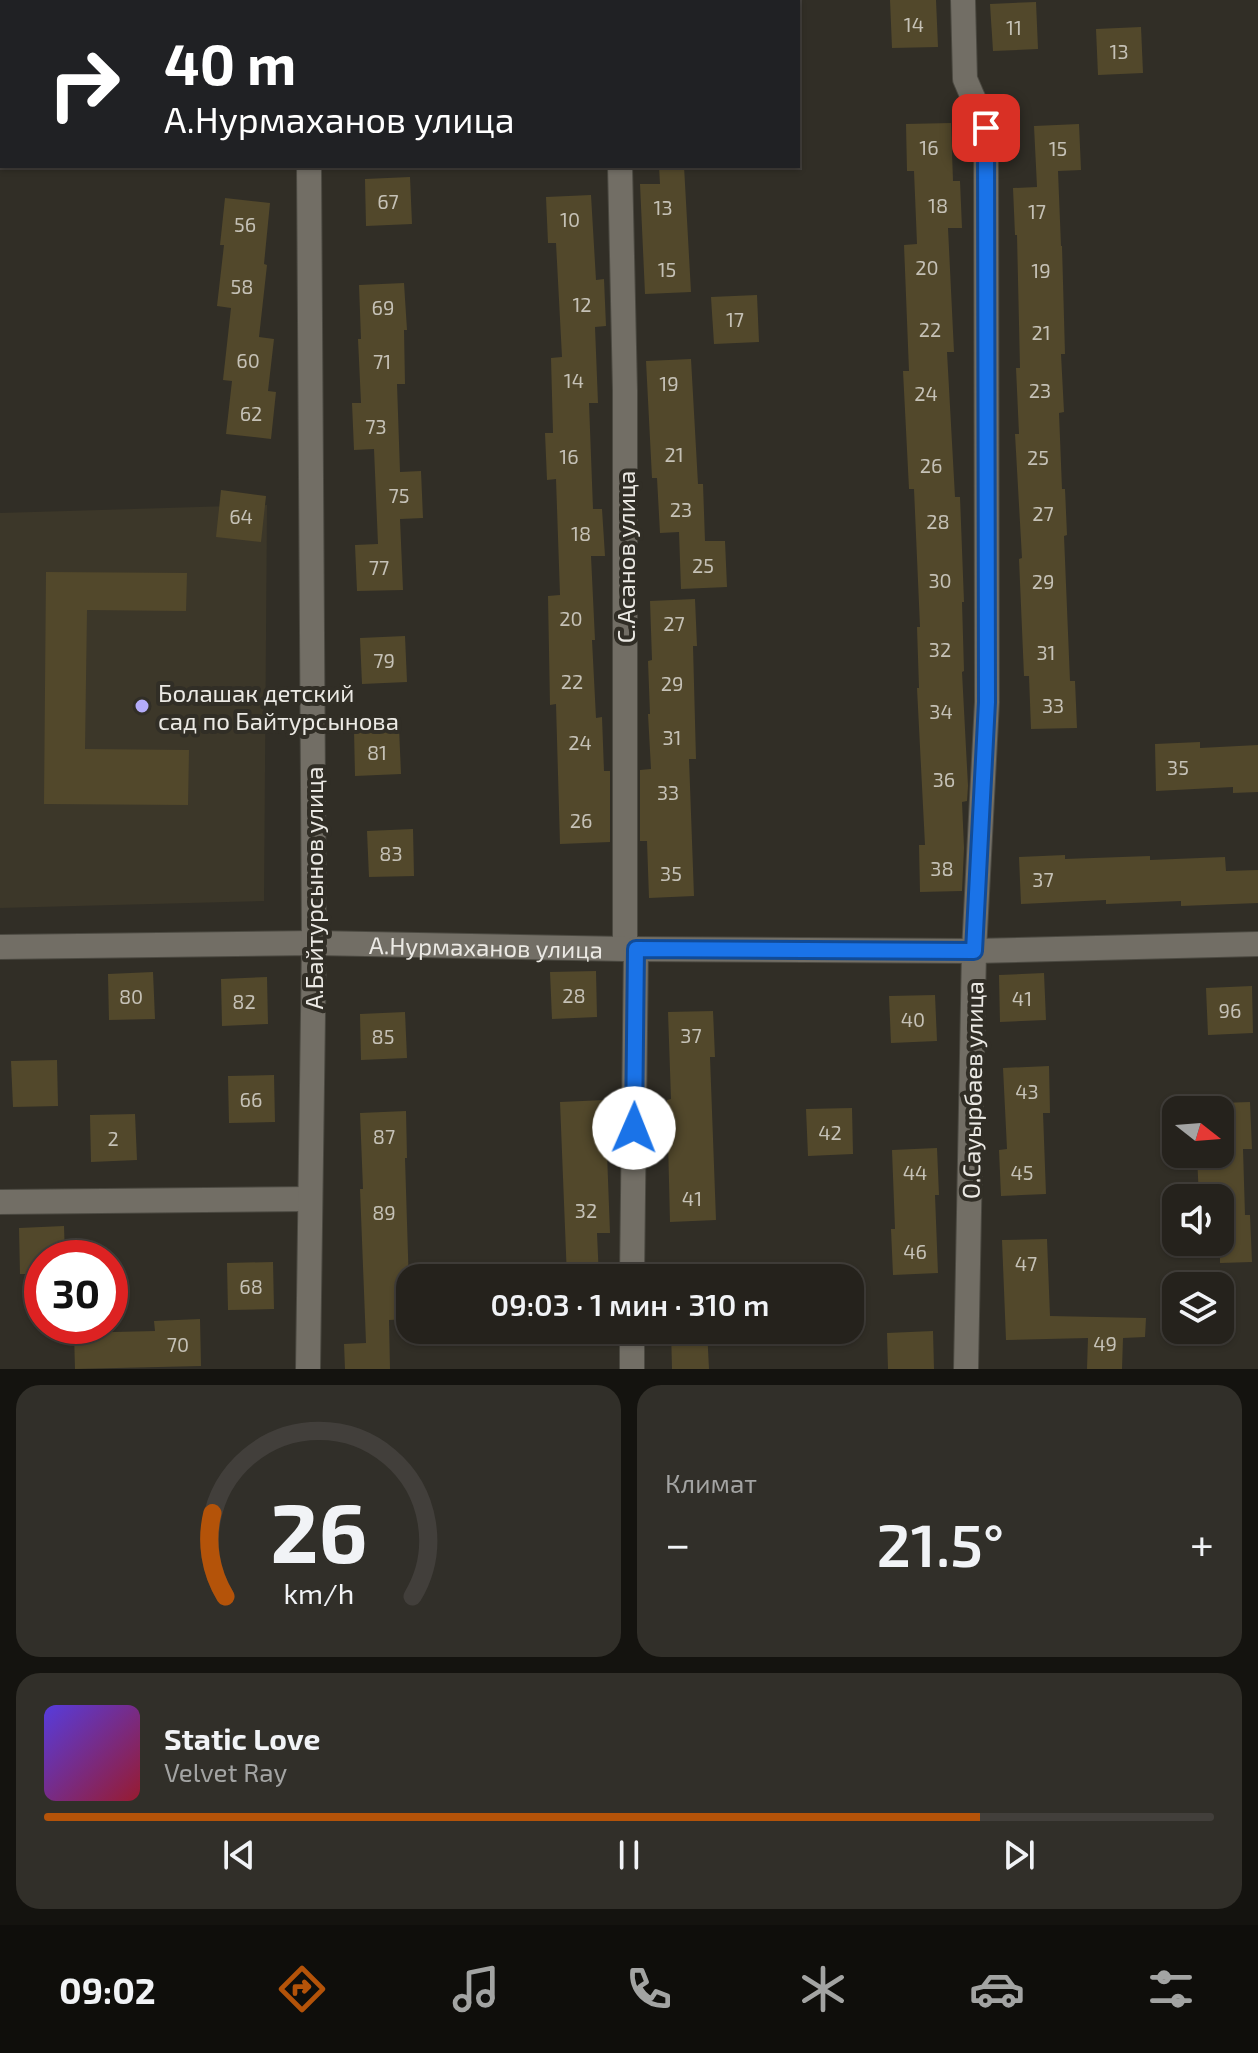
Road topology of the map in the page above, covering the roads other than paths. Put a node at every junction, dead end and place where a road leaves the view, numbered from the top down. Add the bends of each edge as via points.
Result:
1 (963, 0) edge
2 (309, 168) edge
3 (620, 168) edge
4 (314, 943) junction
5 (1258, 944) edge
6 (0, 947) edge
7 (630, 949) junction
8 (974, 951) junction
9 (310, 1199) junction
10 (0, 1202) edge
11 (632, 1264) edge
12 (632, 1344) edge
13 (308, 1369) edge
14 (632, 1369) edge
15 (966, 1369) edge

1 - 8 street, О.Сауырбаев улица via 965,79 986,128 987,702
2 - 4 street, А.Байтурсынов улица
3 - 7 street, С.Асанов улица
4 - 6 street, А.Нурмаханов улица
4 - 7 street, А.Нурмаханов улица
4 - 9 street, А.Байтурсынов улица
5 - 8 street, А.Нурмаханов улица
7 - 8 street, А.Нурмаханов улица
7 - 11 street, С.Асанов улица
8 - 15 street, О.Сауырбаев улица
9 - 10 street
9 - 13 street, А.Байтурсынов улица
12 - 14 street

